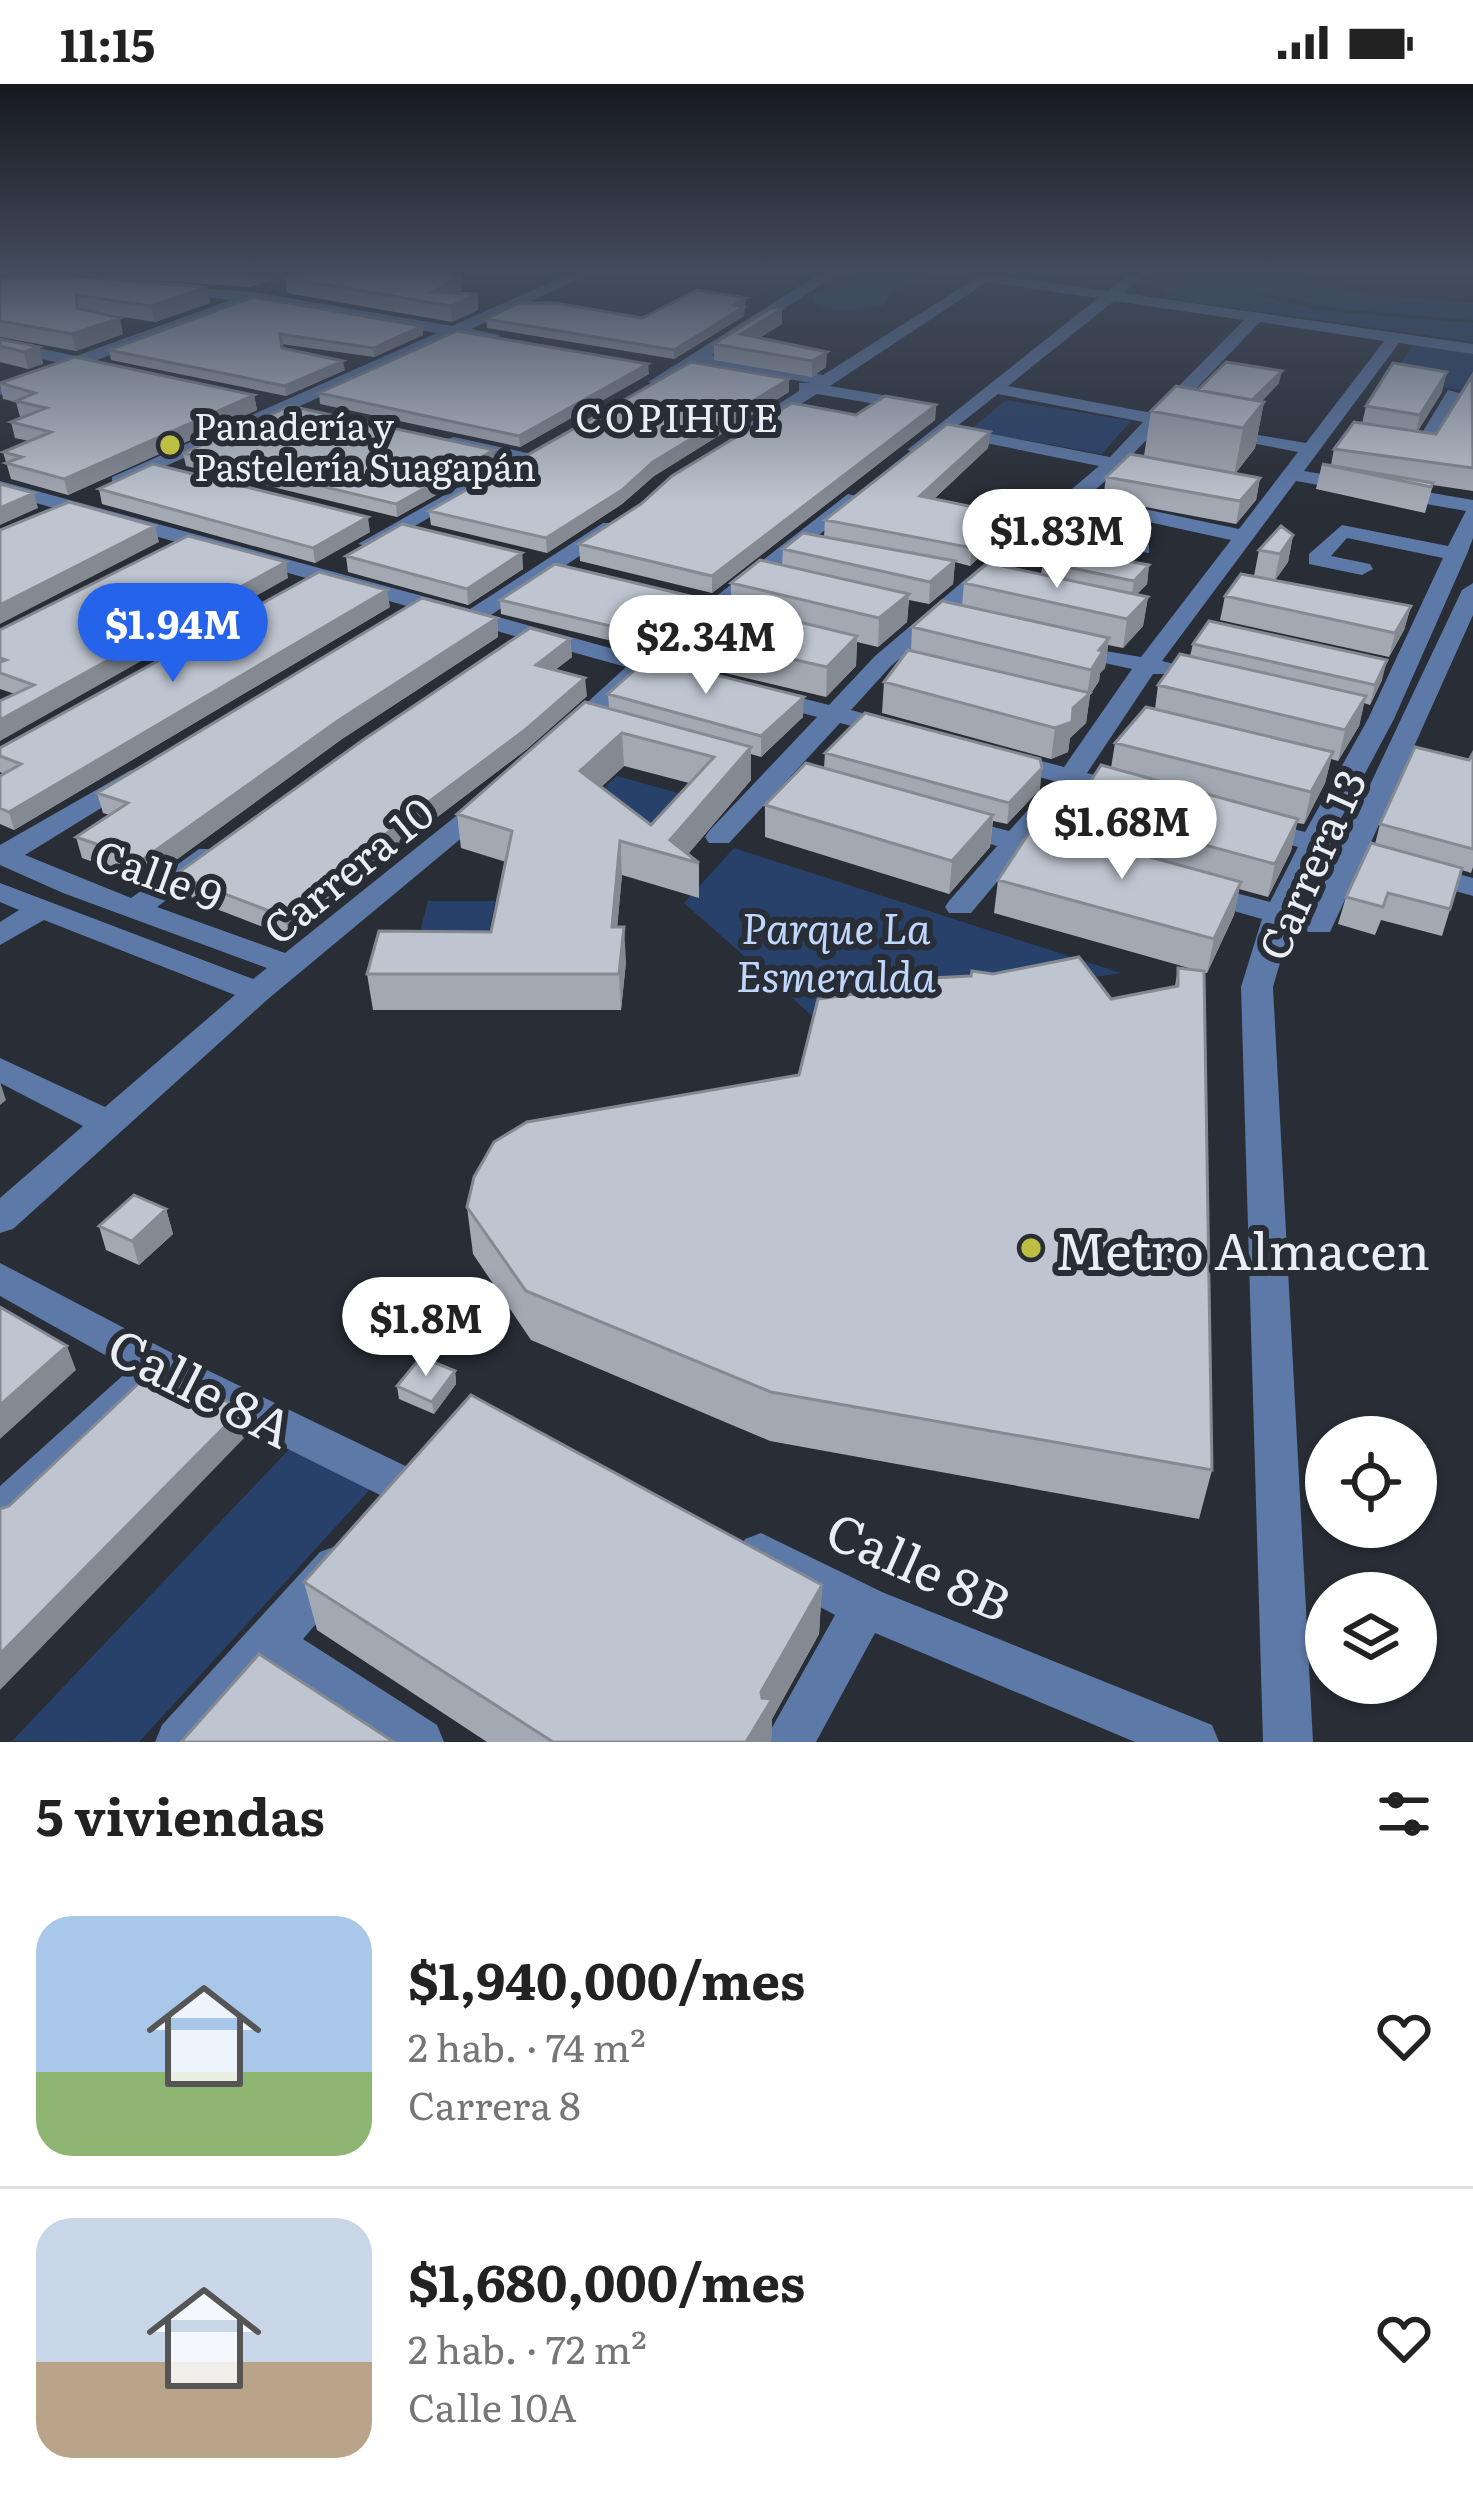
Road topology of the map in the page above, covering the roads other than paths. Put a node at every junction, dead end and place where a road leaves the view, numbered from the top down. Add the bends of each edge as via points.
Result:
1 (15, 348) edge
2 (111, 348) edge
3 (419, 348) edge
4 (706, 348) edge
5 (877, 348) edge
6 (1044, 348) edge
7 (1225, 348) edge
8 (1386, 348) edge
9 (336, 359) edge
10 (76, 362) junction
11 (680, 364) junction
12 (375, 368) junction
13 (118, 371) edge
14 (822, 385) junction
15 (994, 388) junction
16 (0, 391) edge
17 (639, 392) edge
18 (1454, 394) edge
19 (245, 398) edge
20 (929, 399) edge
21 (288, 407) junction
22 (309, 412) edge
23 (956, 413) junction
24 (1155, 419) junction
25 (740, 437) edge
26 (439, 440) edge
27 (1383, 441) edge
28 (1301, 462) junction
29 (1125, 466) junction
30 (149, 467) junction
31 (194, 478) edge
32 (0, 487) edge
33 (1473, 497) edge
34 (72, 504) junction
35 (1473, 511) edge
36 (632, 512) edge
37 (36, 521) edge
38 (376, 521) dead end
39 (399, 527) junction
40 (1246, 536) junction
41 (192, 538) junction
42 (442, 538) edge
43 (797, 544) junction
44 (358, 550) edge
45 (833, 550) edge
46 (1142, 550) dead end
47 (1456, 554) junction
48 (150, 560) edge
49 (1362, 568) dead end
50 (1473, 590) edge
51 (424, 601) junction
52 (475, 616) junction
53 (387, 623) edge
54 (529, 632) junction
55 (1041, 642) edge
56 (490, 658) edge
57 (642, 665) junction
58 (1151, 666) junction
59 (1197, 676) edge
60 (706, 681) edge
61 (749, 691) edge
62 (834, 712) junction
63 (582, 720) junction
64 (625, 732) edge
65 (920, 736) edge
66 (548, 751) edge
67 (985, 753) edge
68 (160, 760) edge
69 (764, 770) junction
70 (1071, 777) junction
71 (513, 782) edge
72 (819, 785) edge
73 (1160, 801) edge
74 (929, 817) edge
75 (1226, 819) edge
76 (719, 837) dead end
77 (1017, 842) junction
78 (226, 843) edge
79 (1315, 843) junction
80 (1353, 853) junction
81 (2, 855) edge
82 (1082, 860) edge
83 (1170, 884) edge
84 (1473, 886) edge
85 (0, 892) edge
86 (960, 907) dead end
87 (40, 909) junction
88 (134, 910) junction
89 (1299, 920) junction
90 (0, 936) edge
91 (290, 966) junction
92 (257, 992) junction
93 (0, 1069) edge
94 (105, 1122) junction
95 (0, 1219) edge
96 (0, 1279) edge
97 (158, 1365) junction
98 (0, 1514) edge
99 (722, 1533) edge
100 (865, 1607) junction
101 (268, 1643) junction
102 (180, 1742) edge
103 (419, 1742) edge
104 (789, 1742) edge
105 (1194, 1742) edge
106 (1288, 1742) edge

1 - 10 street
2 - 10 street
3 - 12 street
4 - 11 street
5 - 14 street
6 - 15 street
7 - 24 street
8 - 28 street
9 - 12 street
10 - 13 street
10 - 16 street
11 - 14 street
11 - 17 street
12 - 21 street
14 - 20 street
14 - 23 street
14 - 25 street
15 - 23 street
15 - 24 street
18 - 27 street via 1422,448
19 - 21 street
21 - 22 street
21 - 30 street
23 - 29 street
23 - 43 street
24 - 28 street
24 - 29 street
26 - 39 street via 534,453
28 - 33 street
28 - 35 street
28 - 40 street
29 - 62 street via 931,618
30 - 31 street
30 - 34 street
32 - 34 street
34 - 37 street
34 - 41 street
35 - 47 street, Carrera 13
36 - 52 street
38 - 39 street
39 - 42 street
39 - 44 street
40 - 46 street via 1130,512 1106,542
40 - 58 street via 1221,583 1178,622
41 - 48 street
41 - 51 street
43 - 45 street
43 - 57 street via 767,578
47 - 49 street via 1342,531 1317,559
47 - 79 street, Carrera 13 via 1412,621 1336,773
50 - 80 street, Carrera 13
51 - 52 street
51 - 53 street
52 - 54 street
54 - 56 street
54 - 57 street
55 - 58 street
57 - 60 street
57 - 63 street
58 - 59 street
58 - 70 street
61 - 62 street
62 - 65 street
62 - 69 street
63 - 64 street
63 - 66 street
67 - 70 street
68 - 81 street
69 - 72 street
69 - 76 street
70 - 73 street
70 - 77 street
71 - 91 street, Carrera 10
74 - 77 street
75 - 79 street
77 - 82 street
77 - 86 street
78 - 88 street
79 - 80 street
79 - 89 street, Carrera 13
80 - 84 street
80 - 89 street, Carrera 13
81 - 88 street, Calle 9
83 - 89 street
85 - 87 street, Calle 9
87 - 90 street
87 - 92 street, Calle 9
88 - 91 street, Calle 9
89 - 106 street, Carrera 13 via 1257,987
91 - 92 street, Carrera 10
92 - 94 street, Carrera 10
93 - 94 street
94 - 95 street, Carrera 10
96 - 97 street, Calle 8A
97 - 98 street
97 - 101 street, Calle 8A via 396,1499
99 - 100 street, Calle 8B
100 - 104 street
100 - 105 street, Calle 8B
101 - 102 street
101 - 103 street

